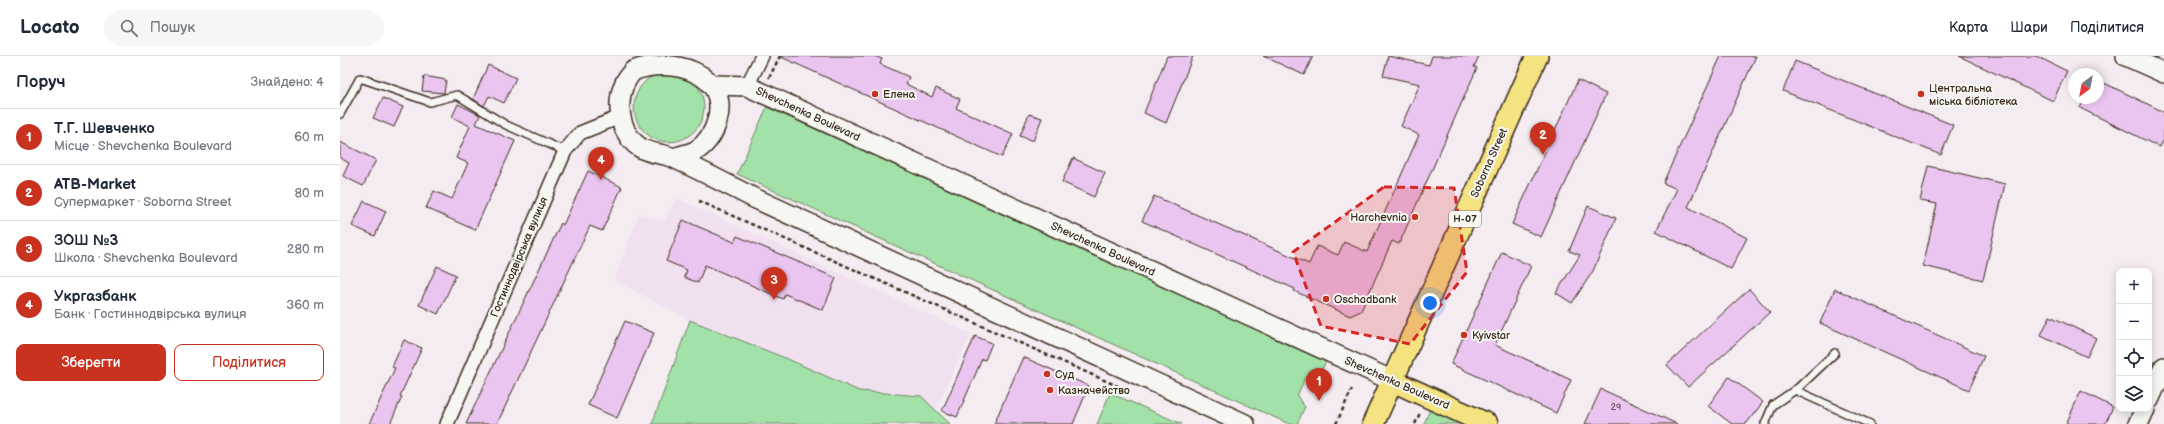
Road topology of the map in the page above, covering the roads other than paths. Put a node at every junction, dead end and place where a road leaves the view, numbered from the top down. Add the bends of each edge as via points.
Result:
1 (762, 56) edge
2 (1537, 56) edge
3 (2126, 56) edge
4 (652, 57) edge
5 (2162, 69) edge
6 (716, 85) junction
7 (754, 90) junction
8 (340, 114) edge
9 (620, 117) junction
10 (565, 151) junction
11 (674, 158) junction
12 (1835, 353) dead end
13 (2164, 367) edge
14 (1393, 382) junction
15 (1795, 390) junction
16 (2152, 393) edge
17 (2144, 412) edge
18 (447, 424) edge
19 (1245, 424) edge
20 (1373, 424) edge
21 (1487, 424) edge
22 (1765, 424) edge
23 (1870, 424) edge
24 (2138, 424) edge

1 - 7 street
2 - 14 main road, Soborna Street / Н-07
3 - 5 main road
4 - 6 main road via 678,57 700,67
4 - 9 main road via 633,72 621,93
6 - 7 main road, Shevchenka Boulevard
6 - 11 main road via 720,109 714,133 697,150
7 - 14 main road, Shevchenka Boulevard
8 - 10 lane via 360,78 430,102 456,95 506,125
9 - 10 street, Гостиннодвірська вулиця via 580,133
9 - 11 main road via 630,139 650,154
10 - 18 street, Гостиннодвірська вулиця
11 - 19 main road via 754,198
12 - 15 lane
13 - 16 main road
14 - 20 main road, Soborna Street / Н-07
14 - 21 main road, Shevchenka Boulevard
15 - 22 lane via 1773,405
15 - 23 lane
17 - 24 main road

